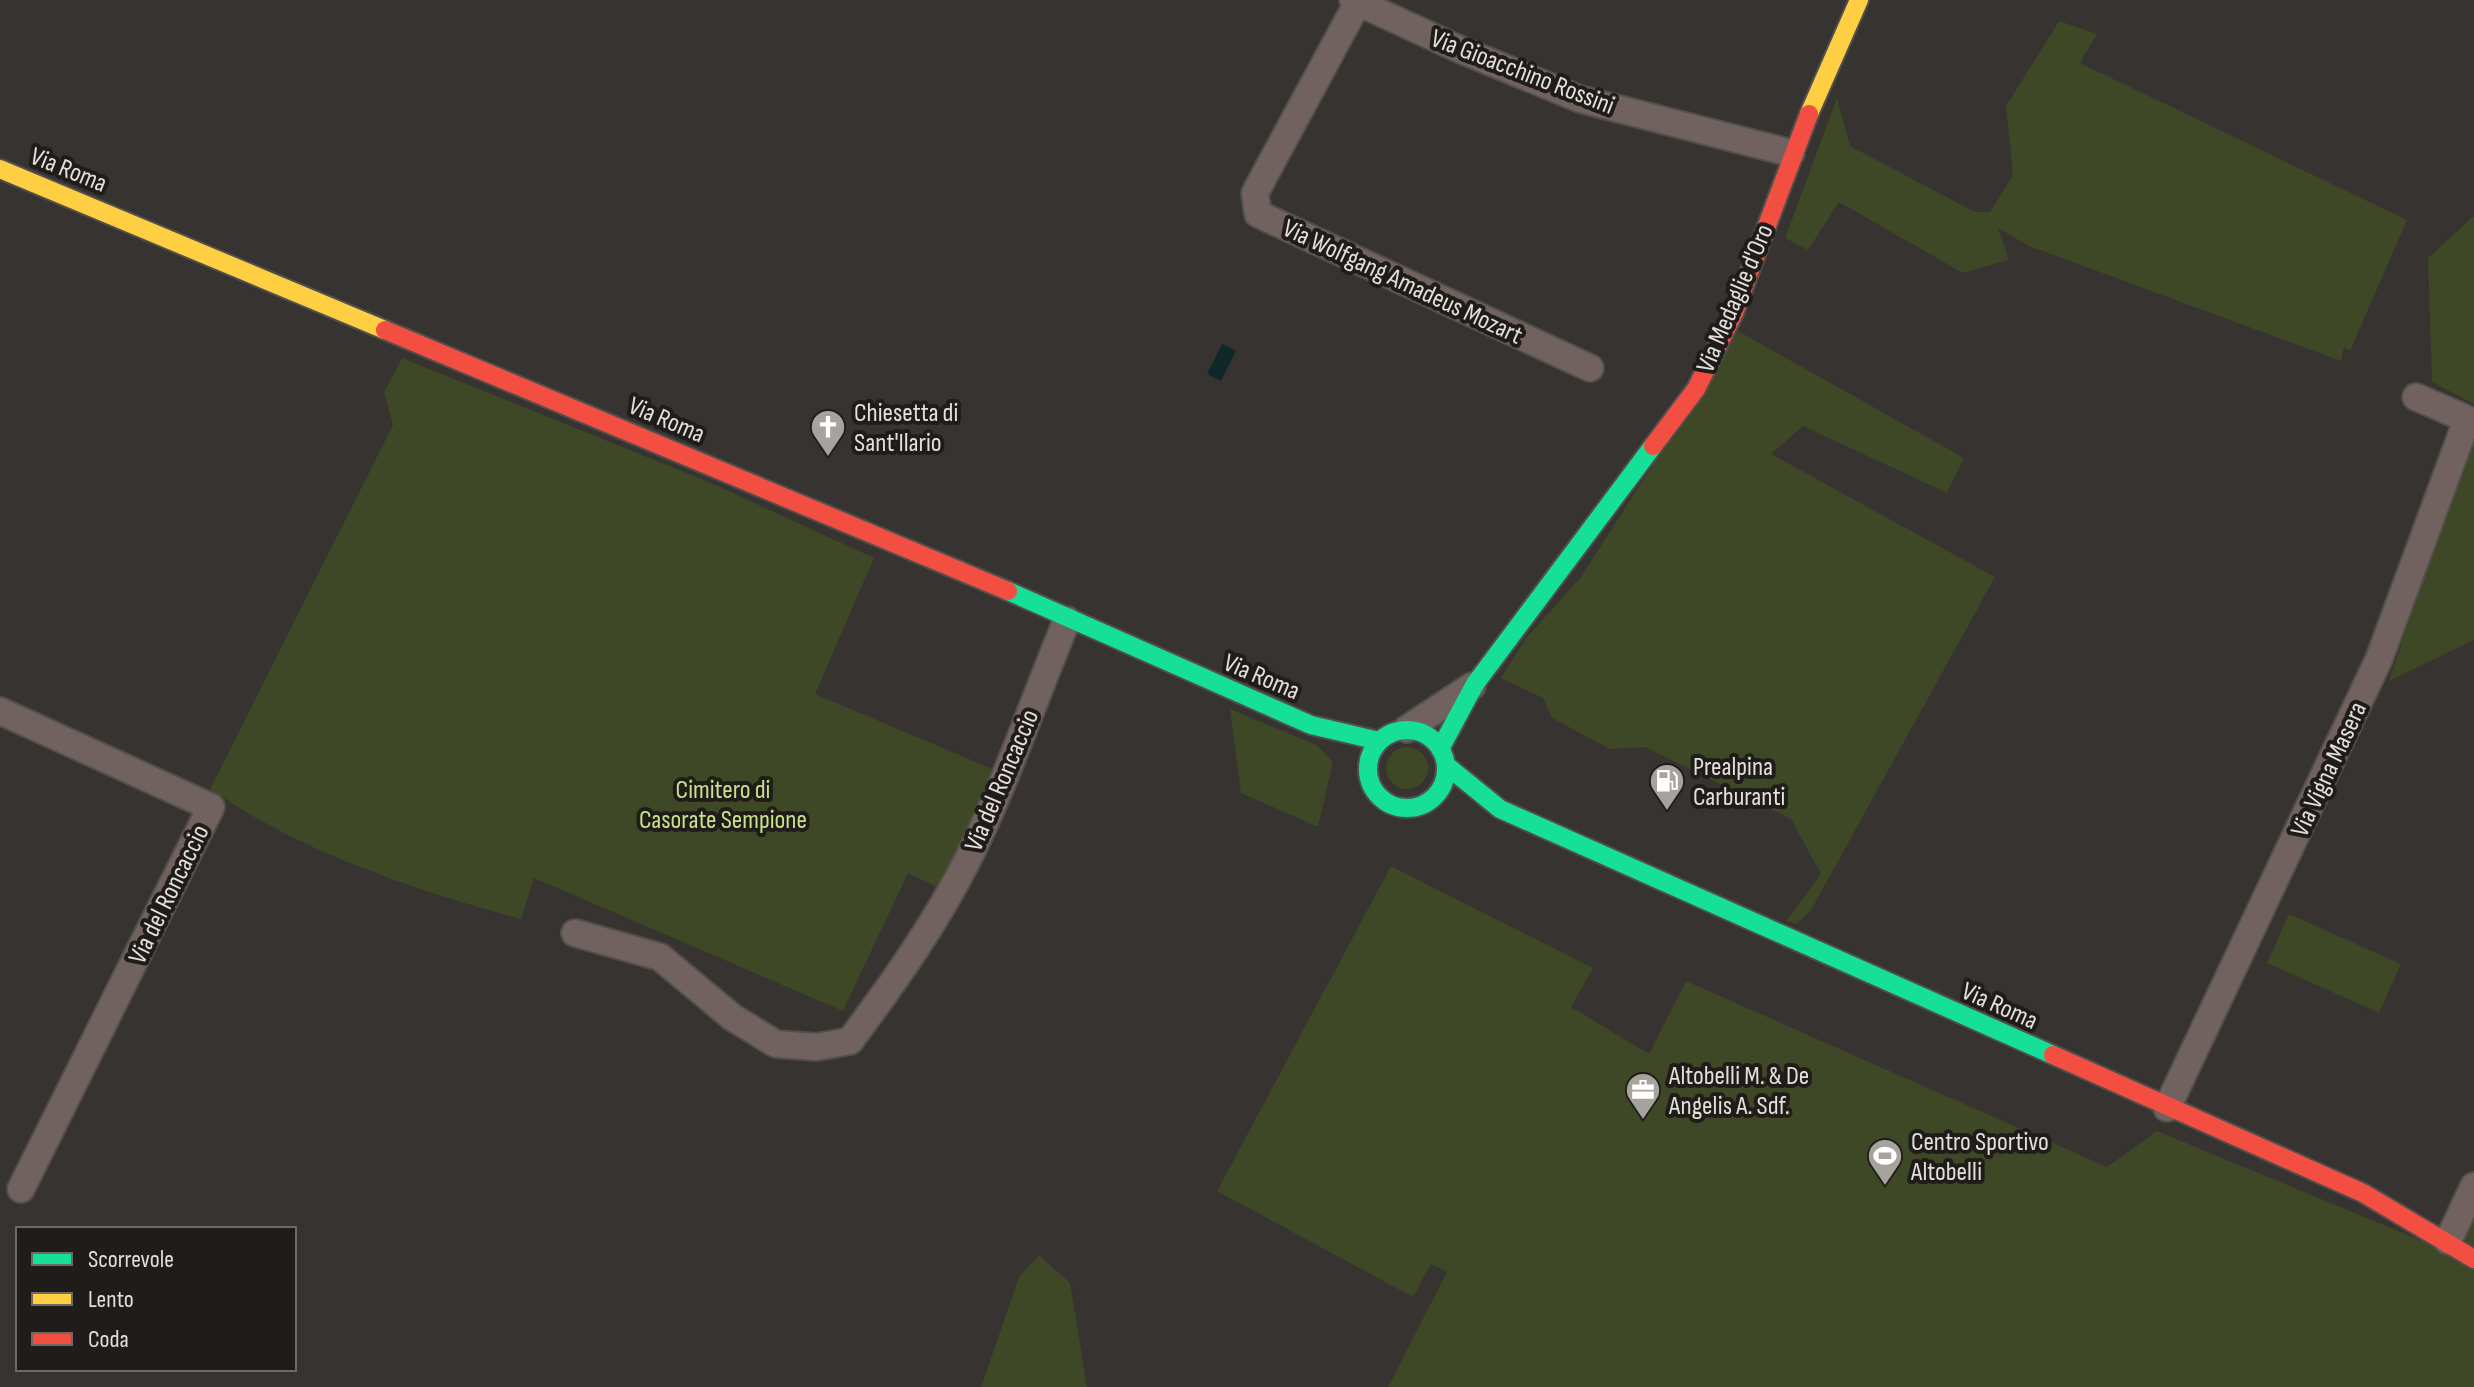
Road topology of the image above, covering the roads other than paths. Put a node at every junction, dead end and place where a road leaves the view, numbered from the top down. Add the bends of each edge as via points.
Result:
1 (1859, 0) edge
2 (1356, 1) edge
3 (1791, 153) junction
4 (0, 169) edge
5 (1590, 368) dead end
6 (2416, 397) dead end
7 (2470, 421) edge
8 (1067, 620) junction
9 (1475, 684) junction
10 (0, 711) edge
11 (1311, 725) junction
12 (1407, 729) junction
13 (1379, 741) junction
14 (1443, 757) junction
15 (1368, 776) junction
16 (1420, 806) junction
17 (1500, 809) junction
18 (575, 933) dead end
19 (2167, 1108) junction
20 (2474, 1186) edge
21 (21, 1189) dead end
22 (2448, 1241) junction
23 (2474, 1259) edge

1 - 3 street, Via Medaglie d'Oro
2 - 3 street, Via Gioacchino Rossini via 1580,99
2 - 5 street, Via Wolfgang Amadeus Mozart via 1255,193 1258,214
3 - 9 street, Via Medaglie d'Oro via 1734,313 1696,389
4 - 8 street, Via Roma via 937,560
6 - 7 street
7 - 19 street, Via Vigna Masera via 2379,659
8 - 11 street, Via Roma
8 - 18 street, Via del Roncaccio via 997,798 963,869 914,953 850,1041 817,1047 776,1044 732,1017 660,957
9 - 12 street, Via Medaglie d'Oro
9 - 14 street, Via Medaglie d'Oro
10 - 21 street, Via del Roncaccio via 211,807
11 - 13 street, Via Roma
11 - 15 street, Via Roma
12 - 13 street
12 - 14 street, Via Roma via 1432,738
13 - 15 street
14 - 16 street via 1440,790
14 - 17 street, Via Roma
15 - 16 street, Via Roma via 1373,788 1393,805
16 - 17 street, Via Roma
17 - 19 street, Via Roma
19 - 22 street, Via Roma via 2363,1193
20 - 22 street
22 - 23 street, Via Roma

